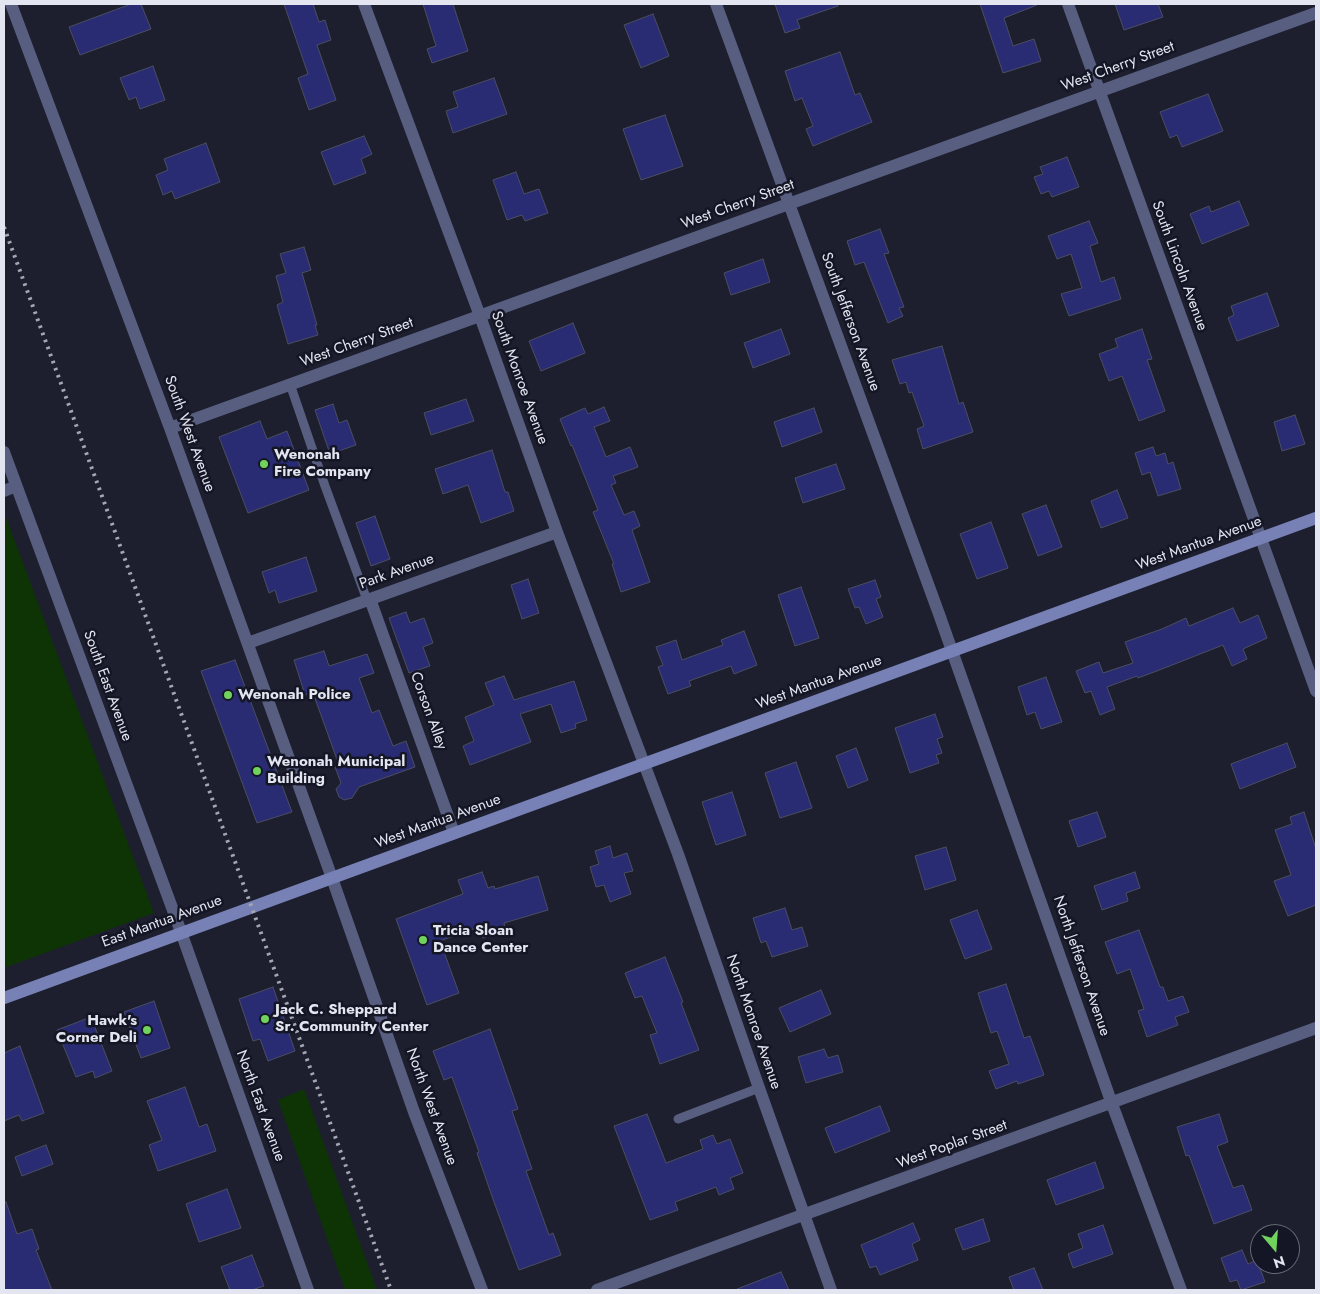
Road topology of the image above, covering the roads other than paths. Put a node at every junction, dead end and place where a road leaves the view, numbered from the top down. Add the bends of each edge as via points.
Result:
1 (11, 4) edge
2 (364, 4) edge
3 (716, 4) edge
4 (1068, 4) edge
5 (1316, 13) edge
6 (1099, 92) junction
7 (790, 203) junction
8 (480, 316) junction
9 (290, 384) junction
10 (170, 428) junction
11 (4, 452) edge
12 (16, 486) junction
13 (4, 491) edge
14 (1316, 518) edge
15 (557, 532) junction
16 (1261, 539) junction
17 (369, 600) junction
18 (248, 643) junction
19 (953, 651) junction
20 (1316, 691) edge
21 (643, 764) junction
22 (454, 833) junction
23 (332, 878) junction
24 (181, 932) junction
25 (4, 998) edge
26 (1316, 1028) edge
27 (759, 1088) junction
28 (1112, 1104) junction
29 (678, 1119) dead end
30 (804, 1216) junction
31 (308, 1290) edge
32 (482, 1290) edge
33 (598, 1290) edge
34 (831, 1290) edge
35 (1181, 1290) edge

1 - 10 street, South West Avenue
2 - 8 street, South Monroe Avenue
3 - 7 street, South Jefferson Avenue
4 - 6 street, South Lincoln Avenue
5 - 6 street, West Cherry Street
6 - 7 street, West Cherry Street
6 - 16 street, South Lincoln Avenue
7 - 8 street, West Cherry Street
7 - 19 street, South Jefferson Avenue
8 - 9 street, West Cherry Street
8 - 15 street, South Monroe Avenue
9 - 10 street, West Cherry Street
9 - 17 lane
10 - 18 street, South West Avenue
11 - 12 street, South East Avenue
12 - 13 street
12 - 24 street, South East Avenue
14 - 16 street, West Mantua Avenue
15 - 17 street, Park Avenue
15 - 21 street, South Monroe Avenue
16 - 19 street, West Mantua Avenue
16 - 20 street, South Lincoln Avenue
17 - 18 street, Park Avenue
17 - 22 street, Corson Alley
18 - 23 street, South West Avenue
19 - 21 street, West Mantua Avenue
19 - 28 street, North Jefferson Avenue
21 - 22 street, West Mantua Avenue
21 - 27 street, North Monroe Avenue via 678,854
22 - 23 street, West Mantua Avenue
23 - 24 street, East Mantua Avenue
23 - 32 street, North West Avenue
24 - 25 street, East Mantua Avenue
24 - 31 street, North East Avenue
26 - 28 street, West Poplar Street
27 - 29 lane
27 - 30 street, North Monroe Avenue
28 - 30 street, West Poplar Street
28 - 35 street, North Jefferson Avenue
30 - 33 street, West Poplar Street
30 - 34 street, North Monroe Avenue

